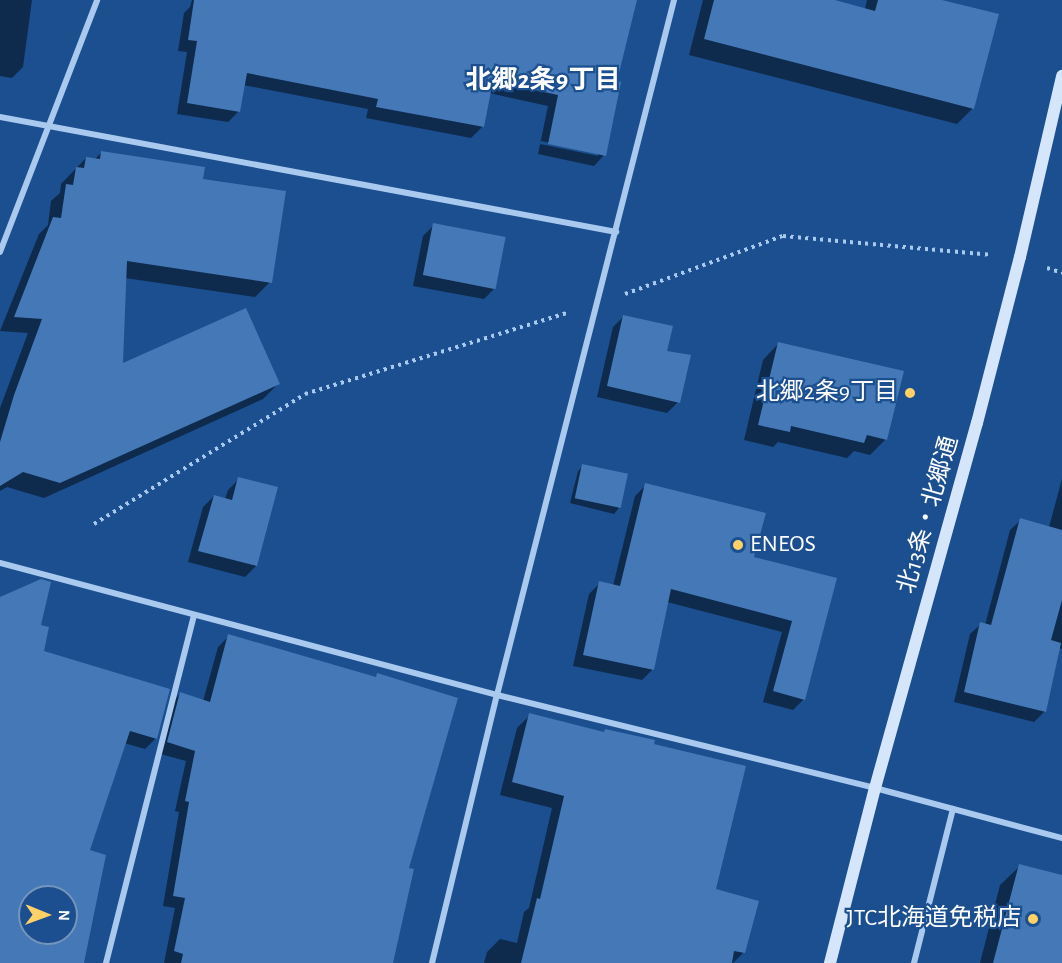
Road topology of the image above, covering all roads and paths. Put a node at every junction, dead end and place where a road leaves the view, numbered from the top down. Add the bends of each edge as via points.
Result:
1 (97, 0) edge
2 (674, 0) edge
3 (1062, 76) edge
4 (0, 117) edge
5 (48, 126) junction
6 (616, 232) junction
7 (0, 252) edge
8 (1020, 257) junction
9 (597, 304) junction
10 (94, 524) dead end
11 (0, 563) edge
12 (194, 615) junction
13 (497, 695) junction
14 (875, 788) junction
15 (953, 809) junction
16 (1062, 838) edge
17 (106, 963) edge
18 (432, 963) edge
19 (830, 963) edge
20 (914, 963) edge

1 - 5 street
2 - 6 street
3 - 8 main road, 北13条・北郷通
4 - 5 street
5 - 6 street
5 - 7 street
6 - 9 street
8 - 9 path via 783,236
8 - 14 main road, 北13条・北郷通
9 - 10 path via 305,394
9 - 13 street
11 - 12 street
12 - 13 street
12 - 17 street
13 - 14 street
13 - 18 street
14 - 15 street
14 - 19 main road, 北13条・北郷通
15 - 16 street
15 - 20 street

